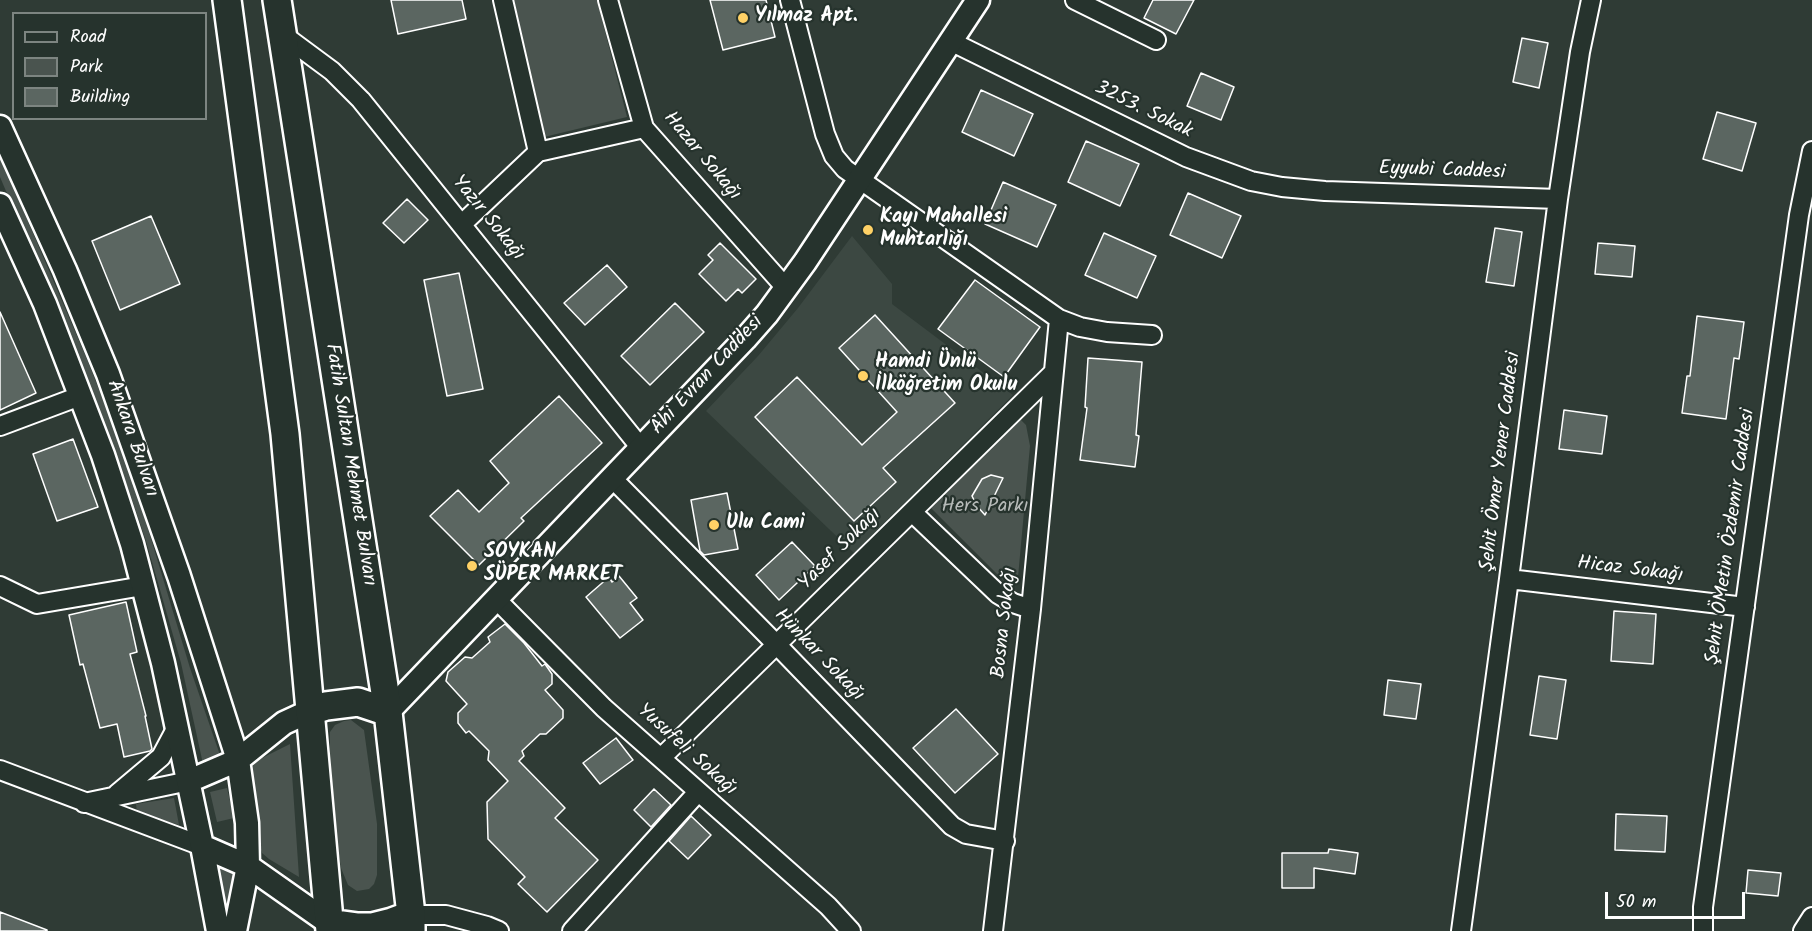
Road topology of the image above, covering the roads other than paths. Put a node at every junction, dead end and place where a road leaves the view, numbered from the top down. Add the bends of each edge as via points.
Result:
1 (227, 0) edge
2 (277, 0) edge
3 (503, 0) edge
4 (608, 0) edge
5 (790, 0) edge
6 (978, 0) edge
7 (1076, 0) edge
8 (1591, 0) edge
9 (282, 34) junction
10 (1156, 40) dead end
11 (951, 41) junction
12 (0, 127) edge
13 (644, 128) junction
14 (1812, 151) edge
15 (538, 152) junction
16 (859, 178) junction
17 (1325, 191) joint
18 (1558, 199) junction
19 (0, 205) edge
20 (462, 224) junction
21 (786, 288) junction
22 (1059, 319) junction
23 (1152, 335) dead end
24 (1053, 373) junction
25 (80, 396) junction
26 (0, 426) edge
27 (640, 448) junction
28 (612, 478) junction
29 (912, 512) junction
30 (1509, 579) junction
31 (0, 586) edge
32 (143, 586) junction
33 (496, 599) junction
34 (1745, 607) junction
35 (1031, 609) junction
36 (777, 645) junction
37 (310, 711) junction
38 (388, 712) junction
39 (177, 727) junction
40 (661, 758) junction
41 (238, 760) junction
42 (0, 770) edge
43 (189, 781) junction
44 (698, 792) junction
45 (115, 796) junction
46 (84, 803) junction
47 (1005, 841) junction
48 (202, 846) junction
49 (248, 866) junction
50 (1812, 917) edge
51 (411, 923) edge
52 (329, 927) edge
53 (218, 931) edge
54 (235, 931) edge
55 (499, 931) edge
56 (572, 931) edge
57 (851, 931) edge
58 (993, 931) edge
59 (1461, 931) edge
60 (1703, 931) edge
61 (1803, 931) edge

1 - 37 highway via 285,434
2 - 9 highway, Fatih Sultan Mehmet Bulvarı
3 - 15 street
4 - 13 street, Hazar Sokağı
5 - 16 street via 825,134 834,156
6 - 11 main road, Ahi Evran Caddesi
7 - 10 street
8 - 18 street, Şehit Ömer Yener Caddesi
9 - 20 street, Yazır Sokağı via 332,71 361,100
9 - 38 highway, Fatih Sultan Mehmet Bulvarı
11 - 16 main road, Ahi Evran Caddesi
11 - 17 street, 3253. Sokak via 1218,170 1251,181
12 - 41 main road, Ankara Bulvarı via 108,374
13 - 15 street
13 - 21 street, Hazar Sokağı
14 - 34 street, Şehit ÖMetin Özdemir Caddesi via 1799,215
15 - 20 street
16 - 21 main road, Ahi Evran Caddesi
16 - 22 street
17 - 18 street, Eyyubi Caddesi
18 - 30 street, Şehit Ömer Yener Caddesi
19 - 25 main road, Ankara Bulvarı via 45,304
20 - 27 street, Yazır Sokağı
21 - 27 main road, Ahi Evran Caddesi via 745,339
22 - 23 street via 1107,332
22 - 24 street, Bosna Sokağı
24 - 29 street, Yasef Sokağı
24 - 35 street, Bosna Sokağı
25 - 26 street
25 - 32 main road, Ankara Bulvarı via 103,455
27 - 28 main road, Ahi Evran Caddesi
28 - 33 main road, Ahi Evran Caddesi
28 - 36 street, Hünkar Sokağı
29 - 35 street via 998,594
29 - 36 street, Yasef Sokağı
30 - 34 street, Hicaz Sokağı
30 - 59 street, Şehit Ömer Yener Caddesi
31 - 32 street via 37,604
32 - 39 main road, Ankara Bulvarı
33 - 38 main road, Ahi Evran Caddesi
33 - 40 street, Yusufeli Sokağı via 604,708
34 - 60 street, Şehit ÖMetin Özdemir Caddesi via 1703,907
35 - 47 street, Bosna Sokağı
36 - 40 street, Yasef Sokağı
36 - 47 street, Hünkar Sokağı via 952,826 966,834
37 - 38 highway via 358,702
37 - 41 main road via 284,723
37 - 52 highway
38 - 51 highway, Fatih Sultan Mehmet Bulvarı
39 - 43 main road, Ankara Bulvarı
39 - 45 street via 161,757
40 - 44 street, Yusufeli Sokağı
41 - 43 main road
41 - 49 main road, Ankara Bulvarı
42 - 46 street
43 - 45 street
43 - 48 main road, Ankara Bulvarı
44 - 56 street
44 - 57 street, Yusufeli Sokağı via 828,906
45 - 46 street
46 - 48 street
47 - 58 street, Bosna Sokağı
48 - 49 main road
48 - 53 main road, Ankara Bulvarı
49 - 52 main road
49 - 54 main road, Ankara Bulvarı
50 - 61 street
51 - 52 highway
51 - 55 street via 446,915

